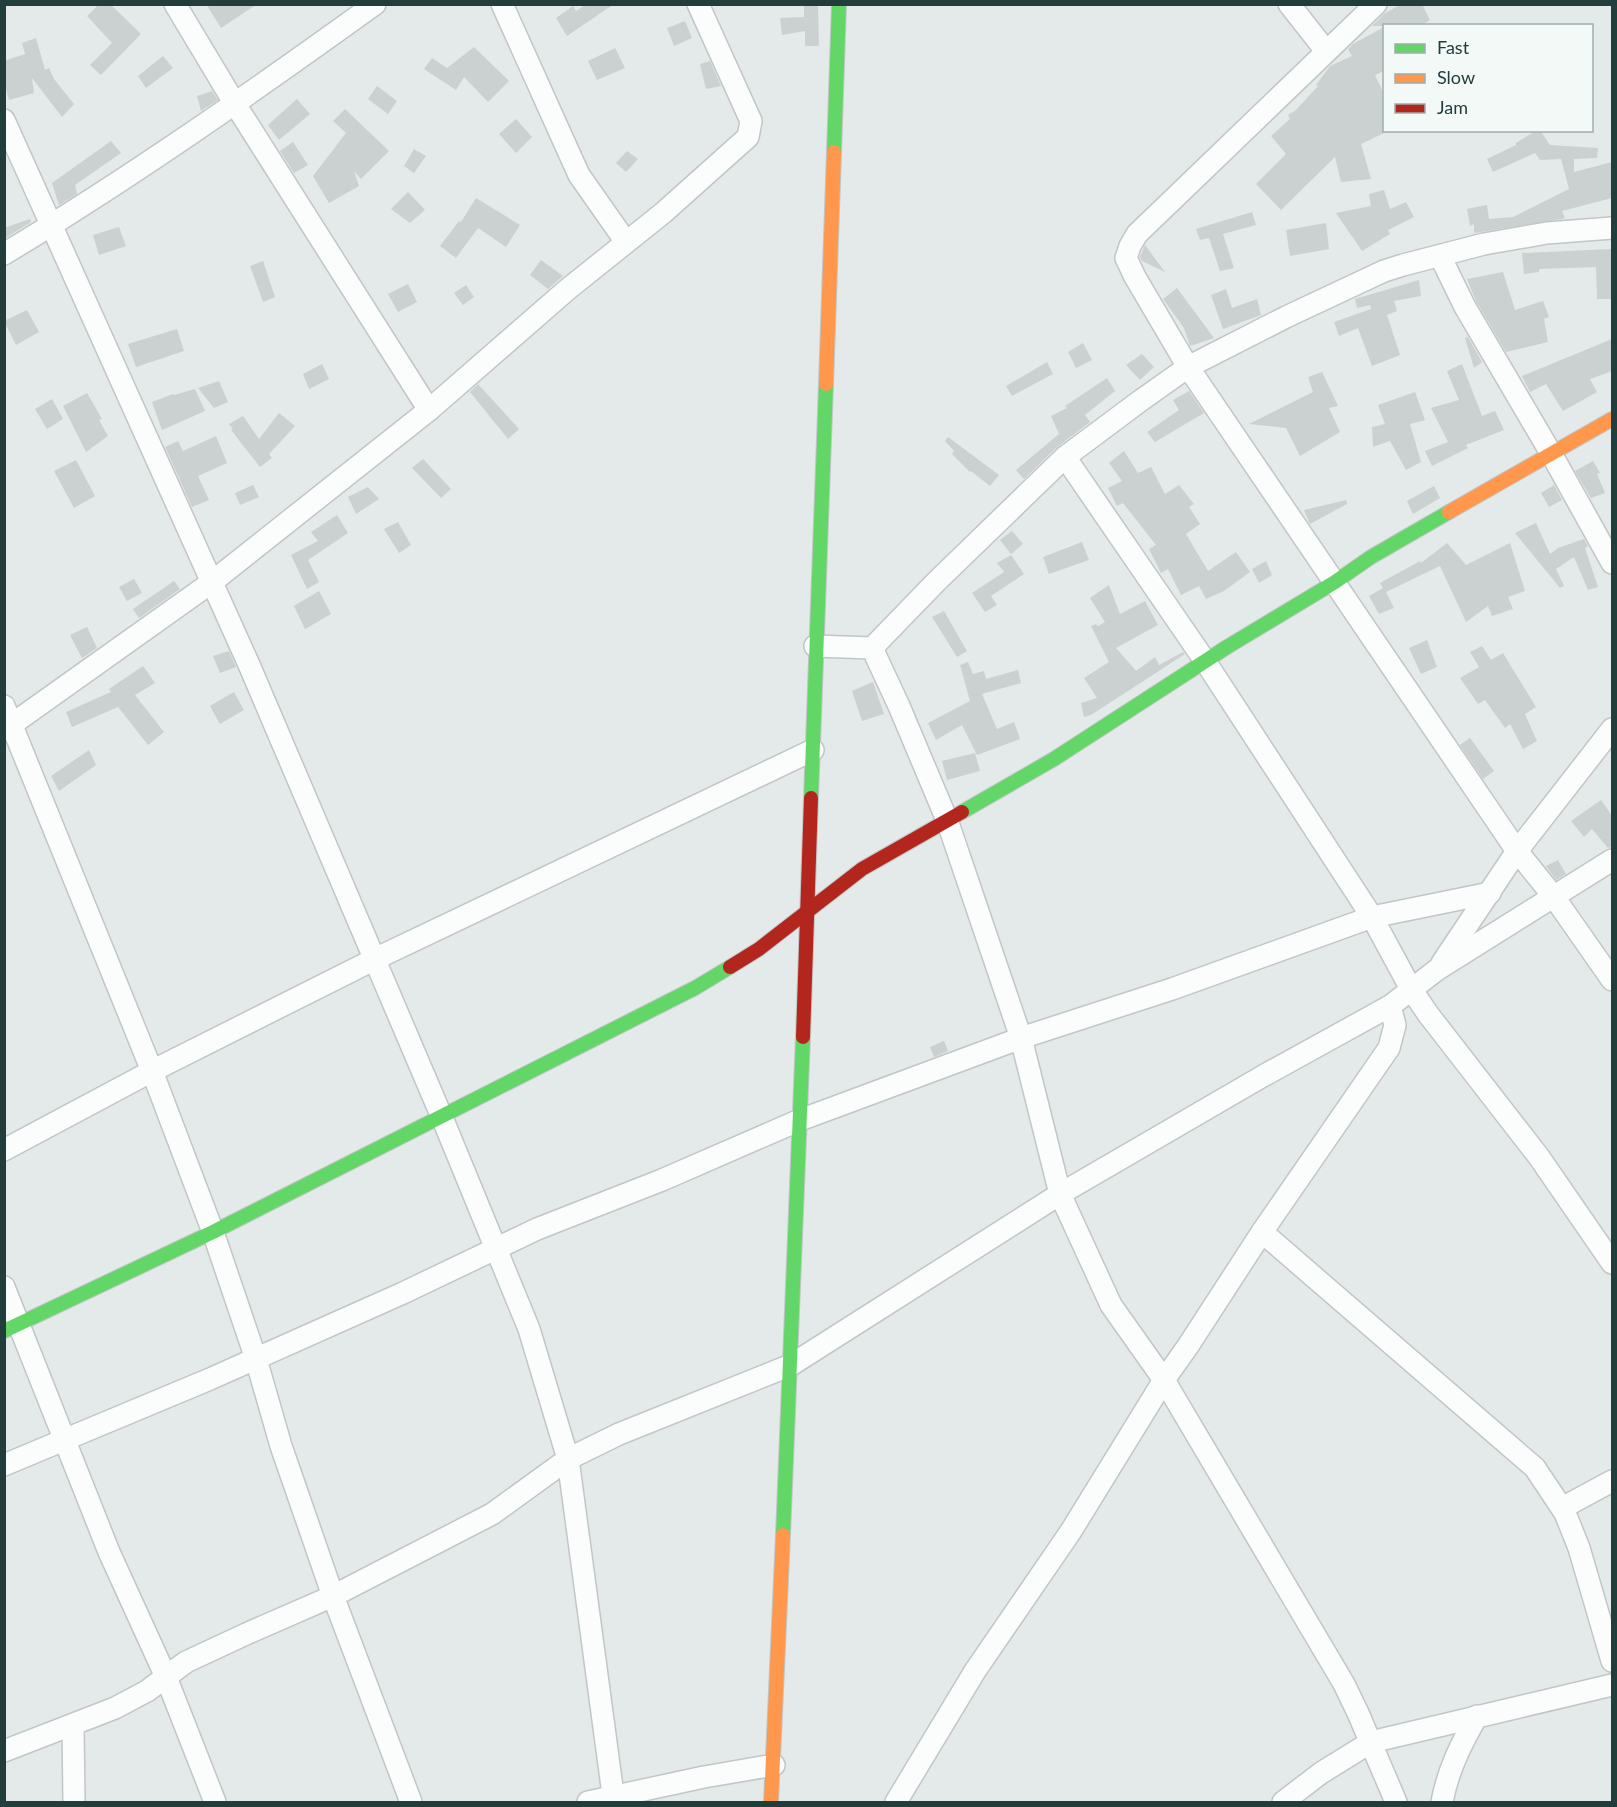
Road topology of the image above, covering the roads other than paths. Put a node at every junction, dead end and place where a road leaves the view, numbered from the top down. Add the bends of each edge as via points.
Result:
1 (175, 4) edge
2 (375, 4) edge
3 (502, 4) edge
4 (698, 4) edge
5 (839, 4) edge
6 (1289, 4) edge
7 (1376, 4) edge
8 (1326, 51) junction
9 (235, 104) junction
10 (4, 120) edge
11 (52, 225) junction
12 (1612, 228) edge
13 (626, 242) junction
14 (4, 254) edge
15 (1440, 256) junction
16 (1188, 368) junction
17 (429, 410) junction
18 (1612, 419) edge
19 (1552, 455) junction
20 (1065, 457) junction
21 (1612, 563) edge
22 (212, 582) junction
23 (1335, 582) junction
24 (815, 646) junction
25 (872, 648) junction
26 (1206, 661) junction
27 (7, 720) edge
28 (1612, 729) edge
29 (813, 750) junction
30 (947, 820) junction
31 (1517, 851) junction
32 (1612, 860) edge
33 (1490, 893) junction
34 (1554, 897) junction
35 (808, 912) junction
36 (1372, 917) junction
37 (375, 959) junction
38 (1438, 969) junction
39 (1612, 980) edge
40 (1411, 989) junction
41 (1390, 1006) junction
42 (1021, 1038) junction
43 (152, 1071) junction
44 (441, 1115) junction
45 (800, 1120) junction
46 (4, 1150) edge
47 (1060, 1194) junction
48 (213, 1232) junction
49 (1262, 1232) junction
50 (497, 1249) junction
51 (1612, 1263) edge
52 (4, 1287) edge
53 (12, 1328) edge
54 (256, 1359) junction
55 (791, 1365) junction
56 (1164, 1380) junction
57 (64, 1440) junction
58 (568, 1459) junction
59 (4, 1465) edge
60 (1612, 1481) edge
61 (1562, 1508) junction
62 (333, 1596) junction
63 (1612, 1661) edge
64 (166, 1677) junction
65 (1612, 1685) edge
66 (1477, 1716) junction
67 (73, 1726) junction
68 (1371, 1742) junction
69 (4, 1751) edge
70 (774, 1765) junction
71 (905, 1799) edge
72 (614, 1800) edge
73 (74, 1803) edge
74 (215, 1803) edge
75 (411, 1803) edge
76 (588, 1803) edge
77 (771, 1803) edge
78 (1283, 1803) edge
79 (1396, 1803) edge
80 (1442, 1803) edge

1 - 9 street
2 - 9 street
3 - 13 street via 579,175
4 - 13 street via 751,121 751,130 748,137
5 - 24 main road
6 - 8 street
7 - 8 street
8 - 16 street via 1137,234 1130,246 1126,258 1135,277
9 - 11 street
9 - 17 street
10 - 11 street
11 - 14 street
11 - 22 street
12 - 15 street via 1547,233
13 - 17 street
15 - 16 street via 1384,271
15 - 19 street via 1465,307
16 - 20 street
16 - 23 street
17 - 22 street
18 - 19 main road
19 - 21 street
19 - 23 main road via 1371,557
20 - 25 street
20 - 26 street
22 - 27 street
22 - 37 street
23 - 26 main road
23 - 31 street
24 - 25 street
24 - 29 main road
25 - 30 street
26 - 30 main road via 1054,759
26 - 36 street
27 - 43 street
28 - 31 street
29 - 35 main road
29 - 37 street
30 - 35 main road via 862,869
30 - 42 street
31 - 33 street
31 - 34 street
32 - 34 street
33 - 36 street
33 - 38 street
34 - 38 street
34 - 39 street
35 - 44 main road via 759,949 695,988
35 - 45 main road
36 - 40 street
36 - 42 street
37 - 43 street
37 - 44 street
38 - 40 street
40 - 41 street
40 - 51 street via 1539,1157
41 - 47 street
41 - 49 street via 1395,1025 1389,1048
42 - 45 street
42 - 47 street
43 - 46 street
43 - 48 street
44 - 48 main road
44 - 50 street
45 - 50 street
45 - 55 main road
47 - 55 street
47 - 56 street via 1111,1305
48 - 53 main road
48 - 54 street
49 - 56 street
49 - 61 street via 1509,1443 1535,1468
50 - 54 street
50 - 58 street via 529,1329
52 - 53 street
53 - 57 street
54 - 57 street
54 - 62 street via 281,1446
55 - 58 street via 619,1434
55 - 70 main road
56 - 68 street via 1344,1684
56 - 71 street via 1071,1531 975,1671
57 - 59 street
57 - 64 street
58 - 62 street via 492,1514
58 - 72 street
60 - 61 street
61 - 63 street via 1579,1548
62 - 64 street via 209,1650
62 - 75 street
64 - 67 street via 139,1696
64 - 74 street
65 - 66 street
66 - 68 street
66 - 80 street via 1457,1752
67 - 69 street
67 - 73 street
68 - 78 street via 1321,1773
68 - 79 street
70 - 72 street via 704,1777
70 - 77 main road
72 - 76 street

